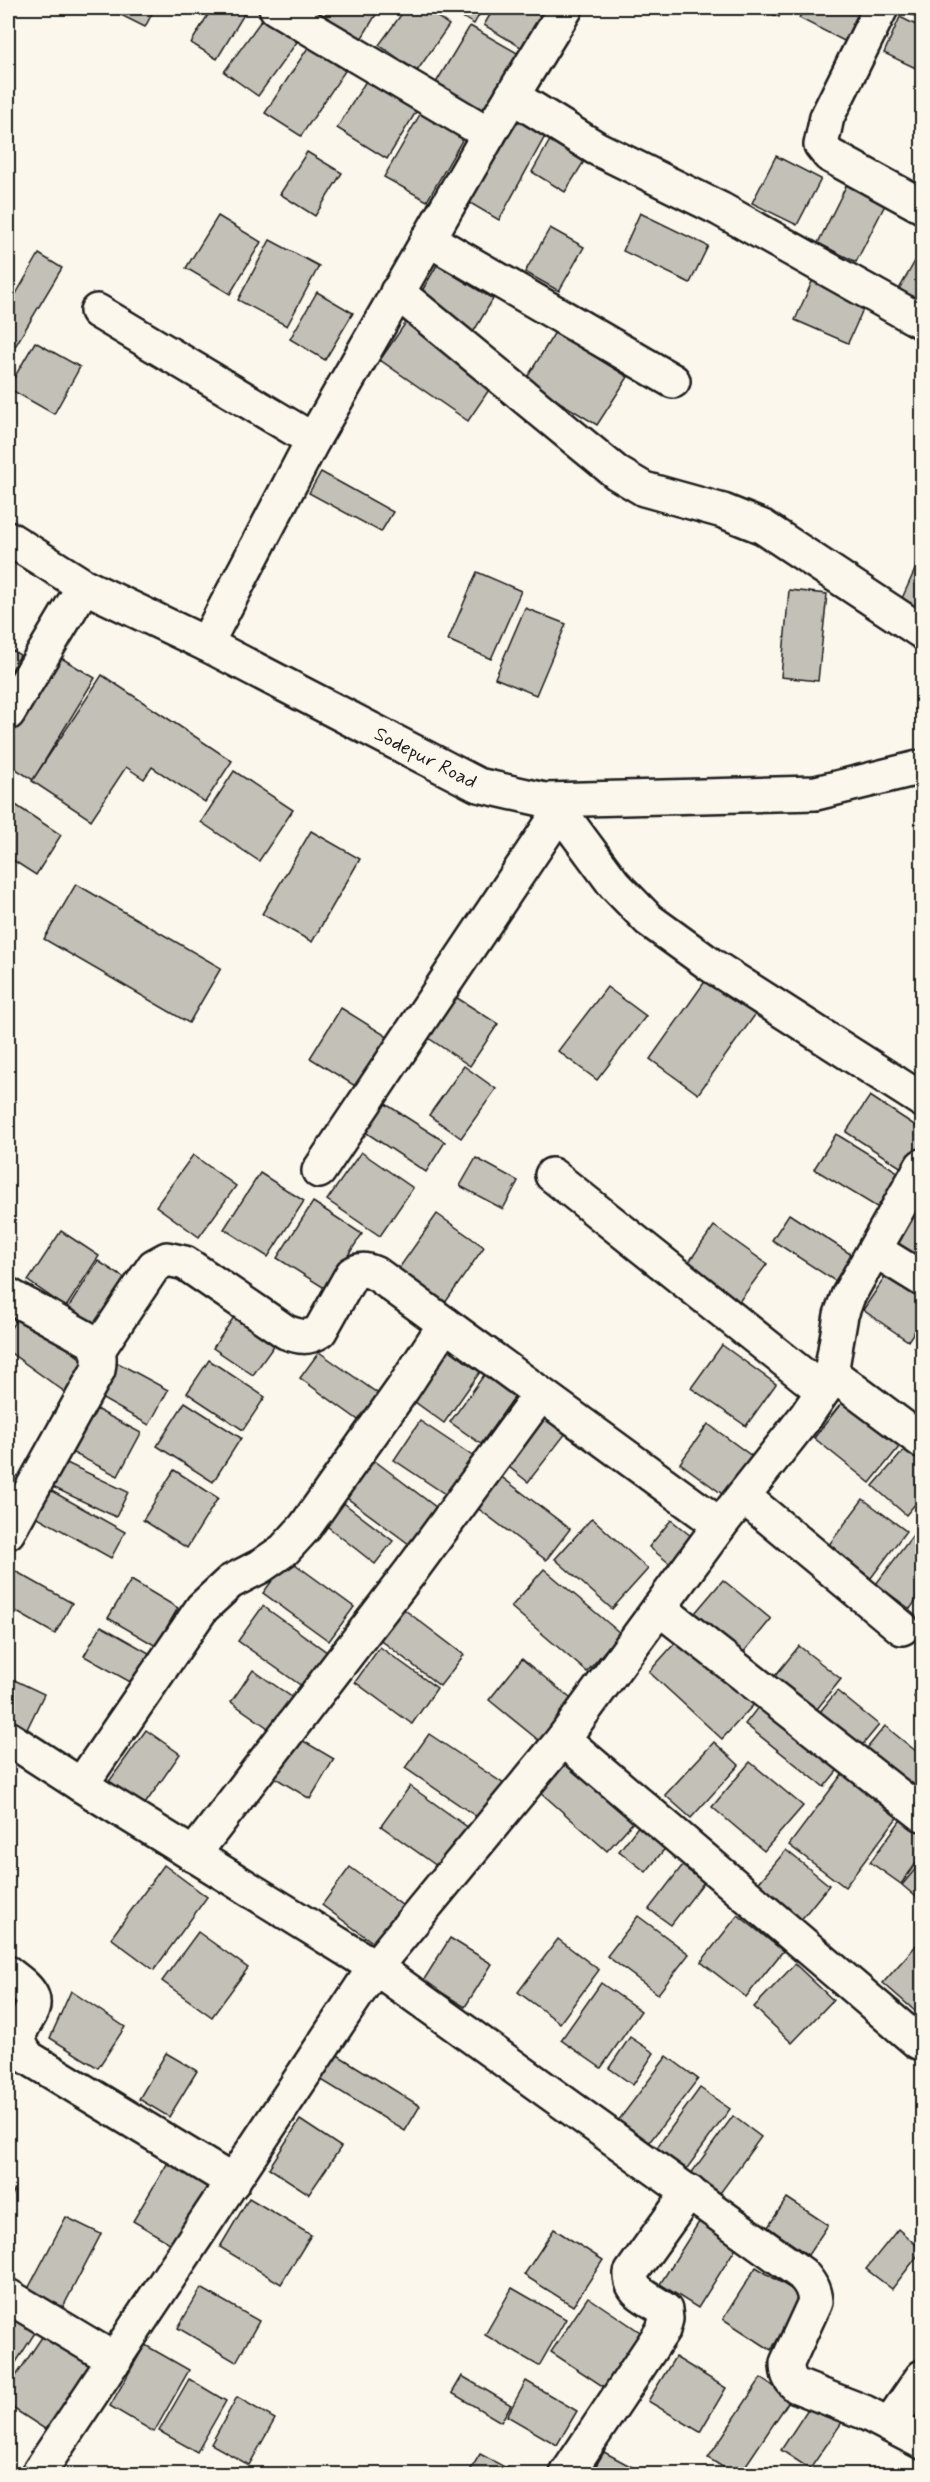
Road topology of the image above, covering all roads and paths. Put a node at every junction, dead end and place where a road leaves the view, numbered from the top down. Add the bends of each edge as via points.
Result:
1 (276, 8) edge
2 (566, 8) edge
3 (881, 8) edge
4 (512, 96) junction
5 (489, 134) junction
6 (922, 206) edge
7 (428, 239) junction
8 (397, 292) junction
9 (97, 311) dead end
10 (922, 322) edge
11 (673, 381) dead end
12 (313, 440) junction
13 (8, 538) edge
14 (84, 586) junction
15 (922, 632) edge
16 (206, 644) junction
17 (8, 713) edge
18 (922, 767) edge
19 (553, 806) junction
20 (922, 1100) edge
21 (922, 1166) edge
22 (319, 1171) dead end
23 (552, 1175) dead end
24 (875, 1250) junction
25 (922, 1279) edge
26 (8, 1295) edge
27 (445, 1324) junction
28 (98, 1350) junction
29 (827, 1382) junction
30 (540, 1395) junction
31 (922, 1441) edge
32 (743, 1496) junction
33 (720, 1525) junction
34 (8, 1532) edge
35 (659, 1608) junction
36 (902, 1628) dead end
37 (8, 1738) edge
38 (563, 1739) junction
39 (81, 1785) junction
40 (922, 1812) edge
41 (193, 1855) junction
42 (375, 1967) junction
43 (8, 1973) edge
44 (918, 2042) dead end
45 (233, 2182) junction
46 (689, 2192) junction
47 (8, 2296) edge
48 (115, 2360) junction
49 (922, 2377) edge
50 (889, 2425) junction
51 (922, 2442) edge
52 (39, 2475) edge
53 (567, 2475) edge

1 - 5 street
2 - 4 street
3 - 6 street via 827,117 820,144 829,155
4 - 5 street
4 - 10 street via 596,148 720,210
5 - 7 street
7 - 8 street
7 - 11 street
8 - 12 street
8 - 15 street via 626,478 644,489 763,526
9 - 12 street
12 - 16 street
13 - 14 street, Sodepur Road
14 - 16 street, Sodepur Road
14 - 17 street
16 - 19 street, Sodepur Road via 478,785
18 - 19 street, Sodepur Road via 816,793
19 - 20 street via 648,921
19 - 22 street
21 - 24 street
23 - 29 street
24 - 25 street
24 - 29 street via 841,1315
26 - 28 street via 93,1342
27 - 28 street via 378,1275 359,1270 352,1274 320,1331 299,1337 185,1263 167,1259 154,1266
27 - 30 street
27 - 39 street via 304,1527 284,1550 230,1581 202,1608
28 - 34 street via 98,1370
29 - 31 street
29 - 32 street via 806,1416
30 - 33 street
30 - 41 street via 411,1571
32 - 33 street
32 - 36 street
33 - 35 street
35 - 38 street
35 - 40 street
37 - 39 street
38 - 42 street
38 - 44 street
39 - 41 street
41 - 42 street
42 - 45 street
42 - 46 street
43 - 45 street via 31,1995 33,2004 18,2041 29,2058
45 - 48 street
46 - 50 street via 810,2283 815,2302 787,2363 792,2382
46 - 53 street via 631,2272 630,2283 635,2290 665,2310 663,2330
47 - 48 street
48 - 52 street
49 - 50 street
50 - 51 street

